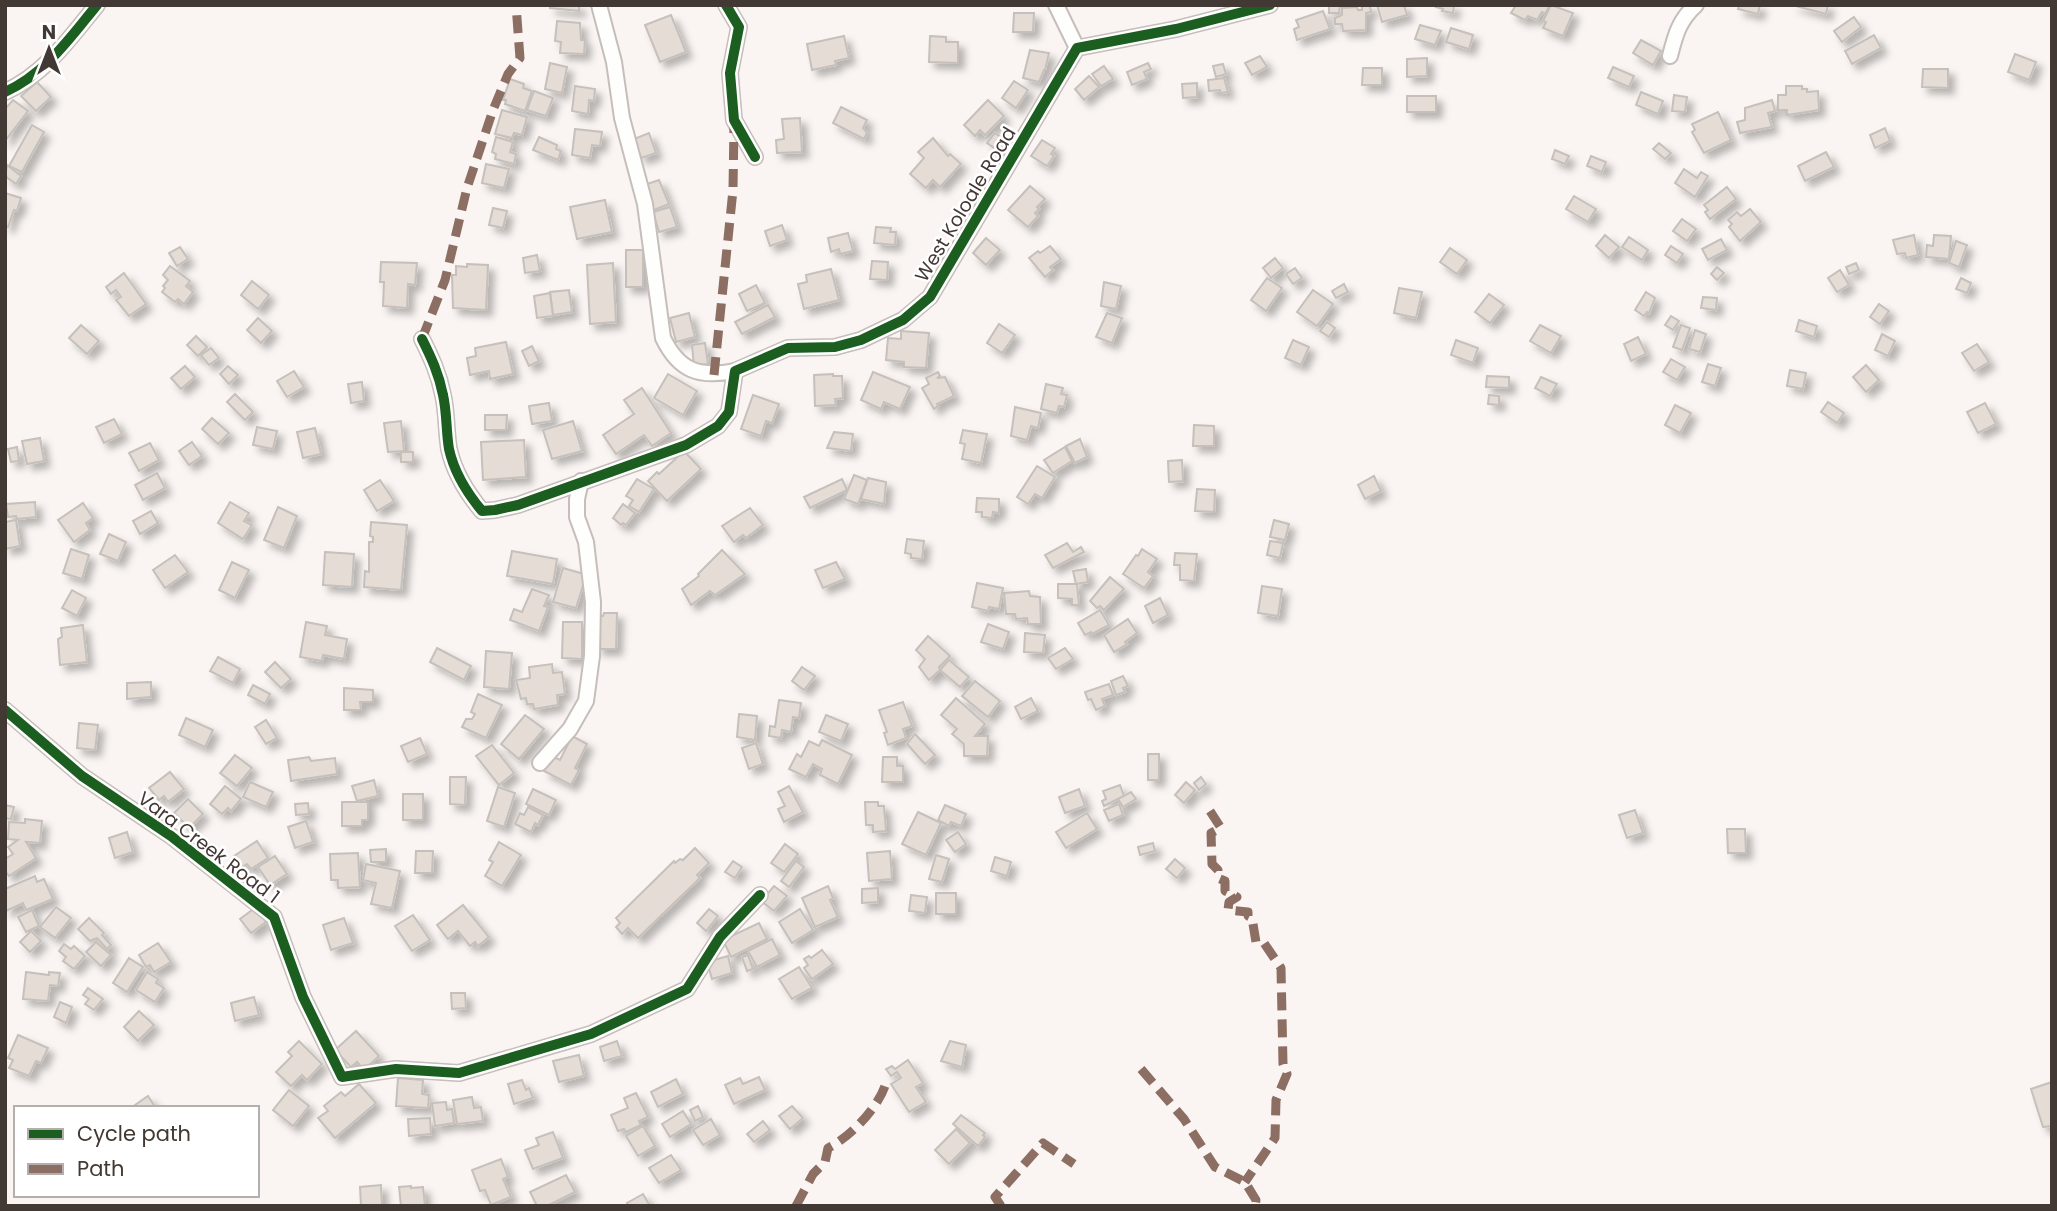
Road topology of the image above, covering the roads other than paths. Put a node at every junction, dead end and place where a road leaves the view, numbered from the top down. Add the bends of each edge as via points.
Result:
1 (97, 5) edge
2 (599, 5) edge
3 (726, 5) edge
4 (1056, 5) edge
5 (1269, 5) edge
6 (1696, 5) edge
7 (1077, 48) junction
8 (1670, 56) dead end
9 (5, 92) edge
10 (755, 158) dead end
11 (422, 338) dead end
12 (735, 371) junction
13 (581, 481) junction
14 (5, 710) edge
15 (540, 763) dead end
16 (760, 895) dead end

1 - 9 street via 54,58
2 - 12 street via 645,204 663,338 672,356 691,371 714,375
3 - 10 street via 739,27 730,73 734,120
4 - 7 street
5 - 7 street
6 - 8 street via 1677,29
7 - 12 street, West Koloale Road via 930,297 903,320 860,340 835,347 788,348
11 - 13 street via 443,395 449,450 482,511 518,505
12 - 13 street via 729,412 718,426 686,445
13 - 15 street via 577,517 586,542 593,602 586,701 570,729
14 - 16 street, Vara Creek Road 1 via 82,776 171,836 274,918 303,997 342,1077 396,1069 459,1073 591,1034 687,989 720,937

